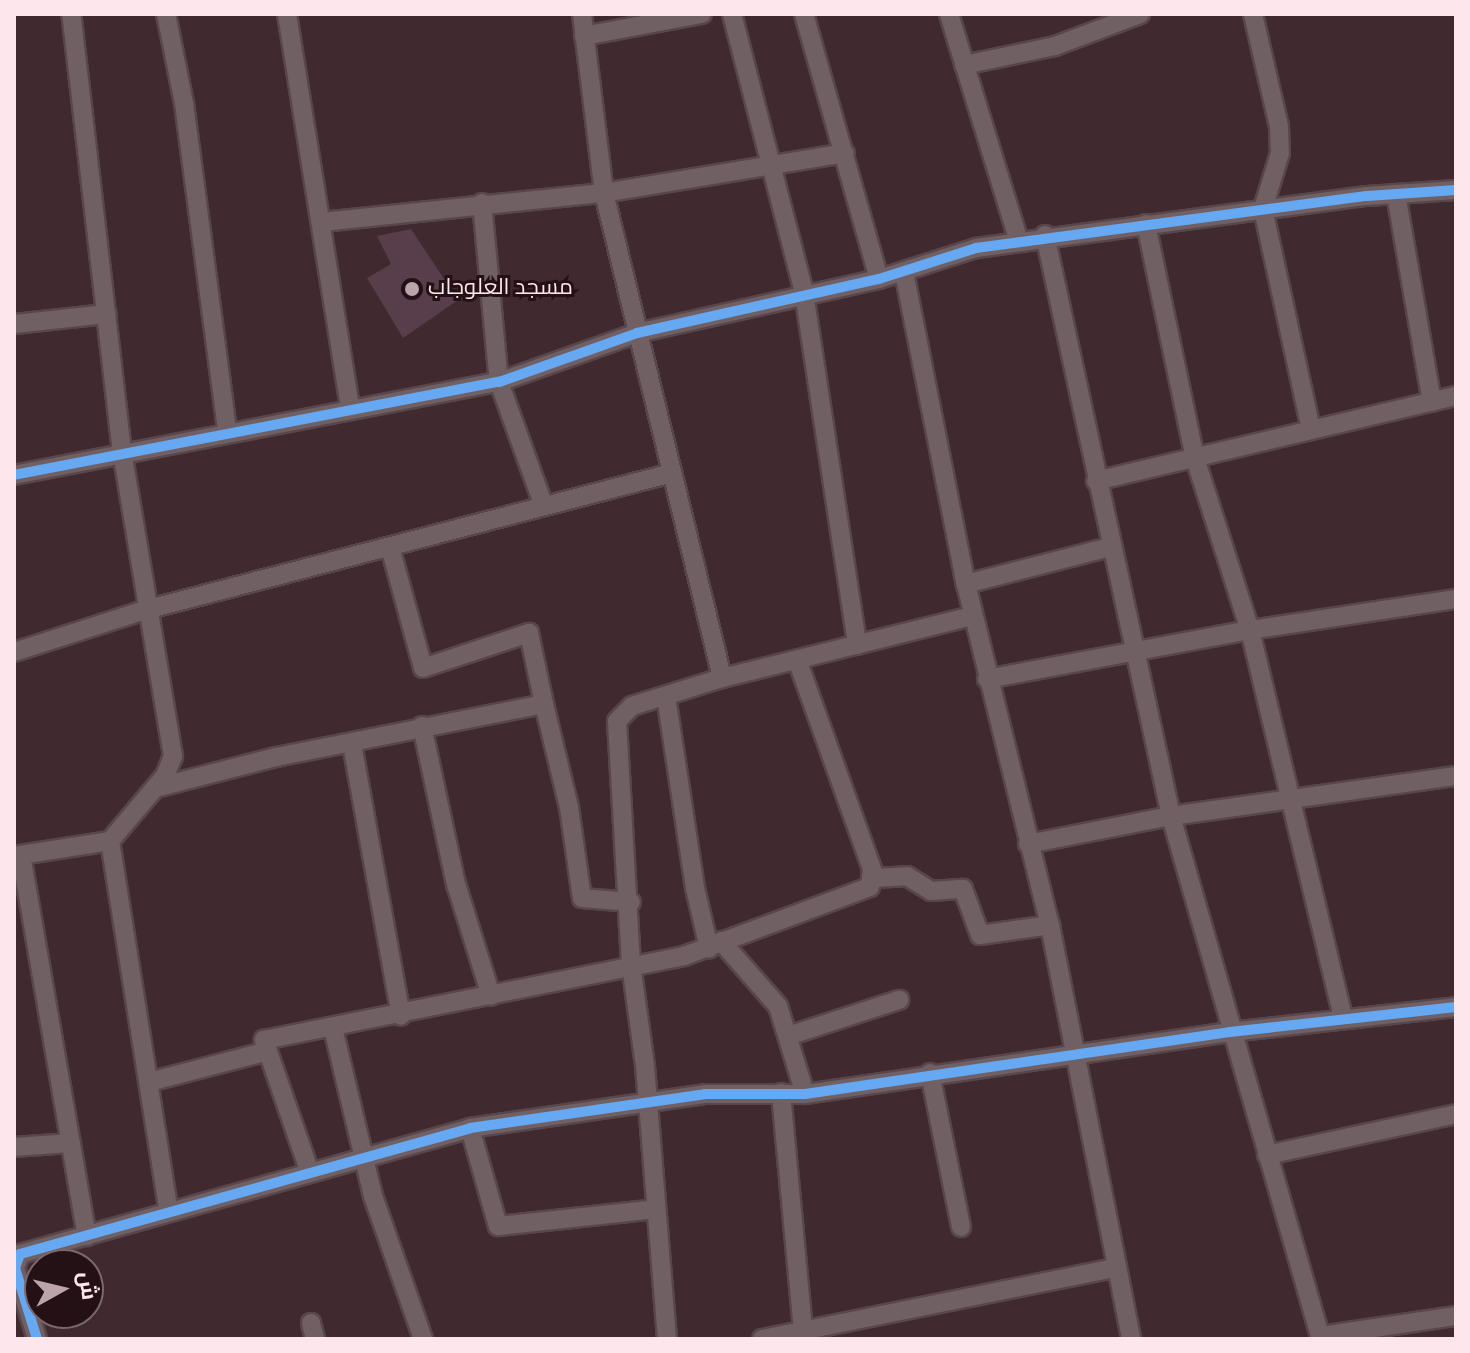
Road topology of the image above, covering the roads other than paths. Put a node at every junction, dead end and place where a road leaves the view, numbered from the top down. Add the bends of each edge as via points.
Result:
1 (71, 14) edge
2 (166, 14) edge
3 (287, 14) edge
4 (582, 14) edge
5 (702, 14) edge
6 (732, 14) edge
7 (804, 14) edge
8 (949, 14) edge
9 (1139, 14) edge
10 (1253, 14) edge
11 (584, 36) junction
12 (964, 65) junction
13 (845, 153) junction
14 (773, 165) junction
15 (1456, 190) edge
16 (604, 193) junction
17 (1396, 194) junction
18 (482, 203) junction
19 (1263, 209) junction
20 (321, 222) junction
21 (1146, 224) junction
22 (1045, 235) junction
23 (1019, 241) junction
24 (904, 272) junction
25 (879, 279) junction
26 (804, 293) junction
27 (106, 314) junction
28 (14, 324) edge
29 (637, 333) junction
30 (499, 382) junction
31 (1456, 396) edge
32 (1432, 402) junction
33 (350, 409) junction
34 (1311, 430) junction
35 (227, 431) junction
36 (122, 452) junction
37 (1195, 458) junction
38 (672, 473) junction
39 (14, 475) edge
40 (1096, 481) junction
41 (544, 506) junction
42 (390, 547) junction
43 (1110, 547) junction
44 (966, 584) junction
45 (1456, 599) edge
46 (145, 610) junction
47 (972, 616) junction
48 (1250, 630) junction
49 (857, 645) junction
50 (14, 652) edge
51 (1132, 656) junction
52 (797, 660) junction
53 (722, 678) junction
54 (987, 679) junction
55 (666, 696) junction
56 (544, 704) junction
57 (422, 726) junction
58 (352, 744) junction
59 (1456, 776) edge
60 (155, 788) junction
61 (1290, 799) junction
62 (1171, 816) junction
63 (110, 841) junction
64 (1028, 844) junction
65 (18, 855) edge
66 (874, 878) junction
67 (631, 902) junction
68 (1050, 925) junction
69 (715, 944) junction
70 (631, 964) junction
71 (491, 996) junction
72 (899, 1000) dead end
73 (1456, 1007) edge
74 (401, 1016) junction
75 (1343, 1017) junction
76 (333, 1028) junction
77 (1230, 1032) junction
78 (791, 1035) junction
79 (268, 1051) junction
80 (1078, 1058) junction
81 (930, 1073) junction
82 (149, 1082) junction
83 (781, 1093) junction
84 (805, 1094) junction
85 (647, 1101) junction
86 (1456, 1114) edge
87 (470, 1128) junction
88 (71, 1143) junction
89 (14, 1147) edge
90 (362, 1154) junction
91 (1267, 1155) junction
92 (309, 1170) junction
93 (656, 1209) junction
94 (169, 1212) junction
95 (961, 1227) dead end
96 (87, 1236) junction
97 (1113, 1268) junction
98 (1456, 1316) edge
99 (874, 1320) junction
100 (14, 1331) edge
101 (35, 1332) edge
102 (803, 1332) junction
103 (1318, 1338) edge
104 (423, 1339) edge
105 (667, 1339) edge
106 (762, 1339) edge
107 (880, 1339) edge
108 (1131, 1339) edge

1 - 27 street
2 - 35 street via 184,103
3 - 20 street
4 - 11 street
5 - 11 street
6 - 14 street
7 - 13 street
8 - 12 street
9 - 12 street via 1055,46
10 - 19 street via 1279,127 1280,153
11 - 16 street
12 - 23 street
13 - 14 street
13 - 25 street
14 - 16 street
14 - 26 street
15 - 17 street
16 - 18 street
16 - 29 street
17 - 19 street
17 - 32 street
18 - 20 street
18 - 30 street
19 - 21 street
19 - 34 street
20 - 33 street
21 - 22 street
21 - 37 street
22 - 23 street
22 - 40 street
23 - 24 street via 976,248
24 - 25 street
24 - 44 street
25 - 26 street
26 - 29 street
26 - 49 street
27 - 28 street
27 - 36 street
29 - 30 street
29 - 38 street
30 - 33 street
30 - 41 street
31 - 32 street
32 - 34 street
33 - 35 street
34 - 37 street
35 - 36 street
36 - 39 street
36 - 46 street
37 - 40 street
37 - 48 street
38 - 41 street
38 - 53 street
40 - 43 street
41 - 42 street
42 - 46 street
42 - 56 street via 423,668 529,633
43 - 44 street
43 - 51 street
44 - 47 street
45 - 48 street
46 - 50 street
46 - 60 street via 173,756
47 - 49 street
47 - 54 street
48 - 51 street
48 - 61 street
49 - 52 street
51 - 54 street
51 - 62 street
52 - 53 street
52 - 66 street
53 - 55 street
54 - 64 street
55 - 67 street via 632,706 617,721
55 - 69 street via 695,888
56 - 57 street
56 - 67 street via 569,807 582,898
57 - 58 street
57 - 71 street via 456,884
58 - 60 street
58 - 74 street
59 - 61 street
60 - 63 street
61 - 62 street
61 - 75 street
62 - 64 street
62 - 77 street
63 - 65 street
63 - 82 street
64 - 68 street
65 - 88 street
66 - 68 street via 907,876 931,891 963,889 980,935
66 - 69 street via 870,887
67 - 70 street
68 - 80 street
69 - 70 street
69 - 78 street via 762,982
70 - 71 street
70 - 85 street
71 - 74 street
72 - 78 street
73 - 75 street
74 - 76 street
75 - 77 street
76 - 79 street via 264,1040
76 - 90 street
77 - 80 street
77 - 91 street
78 - 84 street
79 - 82 street
79 - 92 street
80 - 81 street
80 - 97 street
81 - 84 street
81 - 95 street
82 - 94 street
83 - 84 street
83 - 85 street
83 - 102 street
85 - 87 street
85 - 93 street
86 - 91 street
87 - 90 street
87 - 93 street via 498,1226
88 - 89 street
88 - 96 street
90 - 92 street
90 - 104 street
91 - 103 street
92 - 94 street
93 - 105 street
94 - 96 street
96 - 101 street via 20,1254 15,1260
97 - 99 street via 1007,1285
97 - 108 street
98 - 103 street
99 - 102 street
99 - 107 street
100 - 101 street
102 - 106 street

